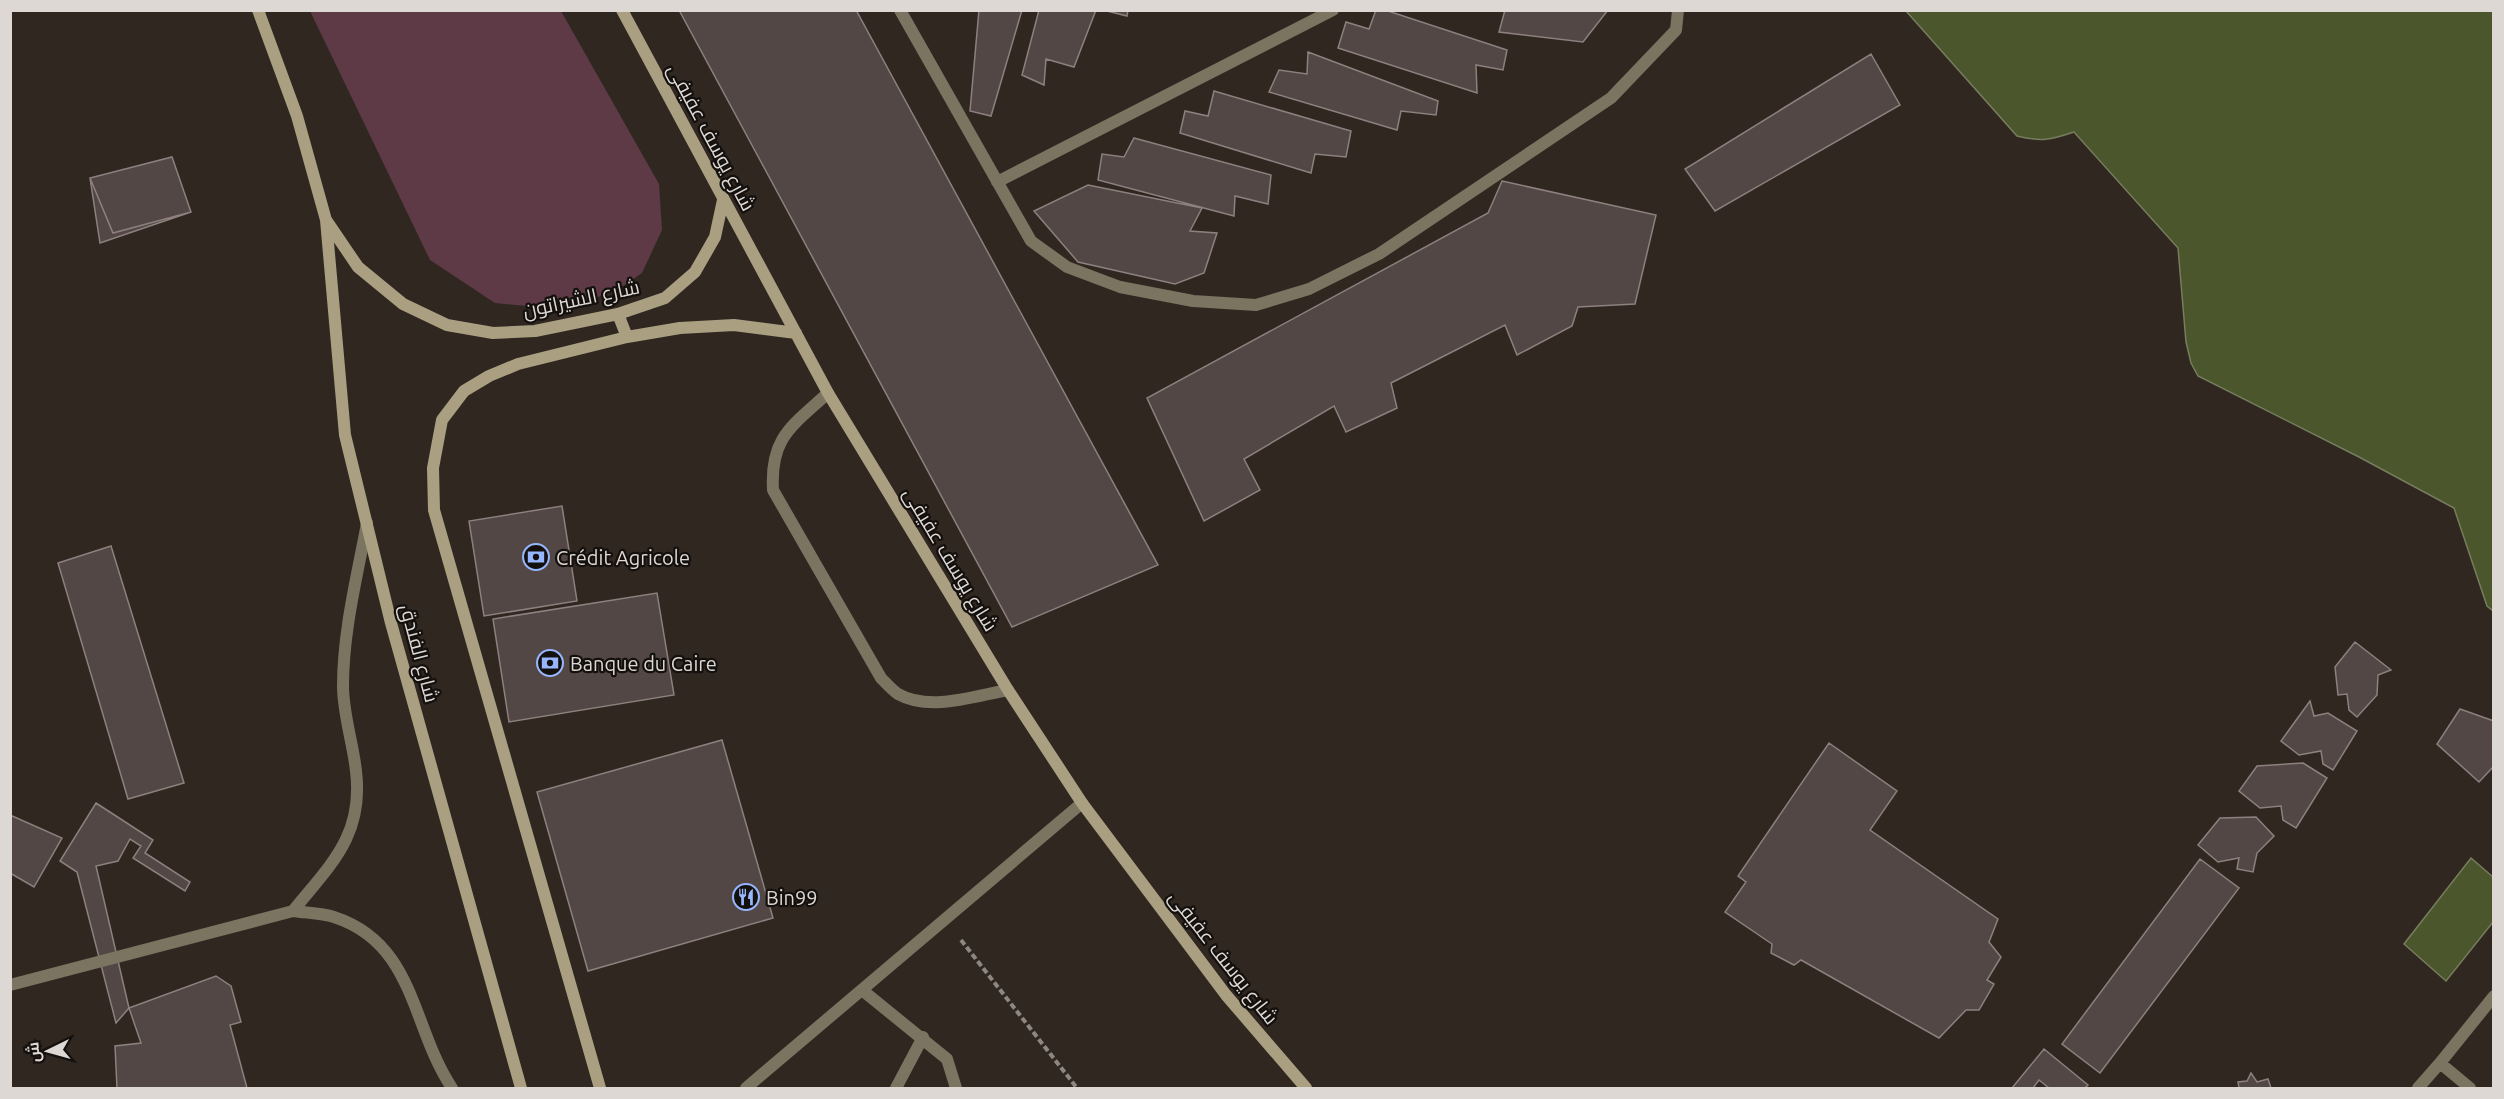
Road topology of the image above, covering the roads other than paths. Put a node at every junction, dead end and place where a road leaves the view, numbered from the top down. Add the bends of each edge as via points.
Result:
1 (258, 10) edge
2 (622, 10) edge
3 (900, 10) edge
4 (1333, 10) edge
5 (1678, 10) edge
6 (997, 182) junction
7 (723, 200) junction
8 (326, 220) junction
9 (618, 314) junction
10 (796, 333) junction
11 (627, 337) junction
12 (828, 393) junction
13 (366, 523) junction
14 (1008, 690) junction
15 (1082, 803) junction
16 (293, 911) junction
17 (10, 985) edge
18 (862, 990) junction
19 (2493, 996) edge
20 (923, 1037) junction
21 (2440, 1063) junction
22 (452, 1089) edge
23 (521, 1089) edge
24 (600, 1089) edge
25 (746, 1089) edge
26 (896, 1089) edge
27 (956, 1089) edge
28 (1306, 1089) edge
29 (2418, 1089) edge
30 (2470, 1089) edge

1 - 8 street, شارع الشيراتون via 297,116
2 - 7 street, شارع يوسف عفيفى
3 - 6 street
4 - 6 street
5 - 6 street via 1676,30 1611,98 1379,254 1309,289 1256,305 1193,301 1120,287 1067,267 1031,241
7 - 9 street, شارع الشيراتون via 715,237 695,272 665,298
7 - 10 street, شارع يوسف عفيفى
8 - 9 street, شارع الشيراتون via 358,267 403,304 447,325 493,333 535,331
8 - 13 street, شارع الفندق via 345,435
9 - 11 street
10 - 11 street via 734,325 680,328
10 - 12 street, شارع يوسف عفيفى
11 - 24 street via 518,364 464,391 442,420 433,468 435,510
12 - 14 street, شارع يوسف عفيفى
12 - 14 street via 785,433 774,460 773,490 881,678 897,693 917,702
13 - 16 street via 345,639 342,687 356,773 355,814 344,847
13 - 23 street, شارع الفندق
14 - 15 street, شارع يوسف عفيفى
15 - 18 street
15 - 28 street, شارع يوسف عفيفى via 1226,995
16 - 17 street
16 - 22 street via 332,917 361,929 381,945 398,966 440,1071
18 - 20 street
18 - 25 street
19 - 21 street
20 - 26 street
20 - 27 street via 947,1059
21 - 29 street
21 - 30 street

